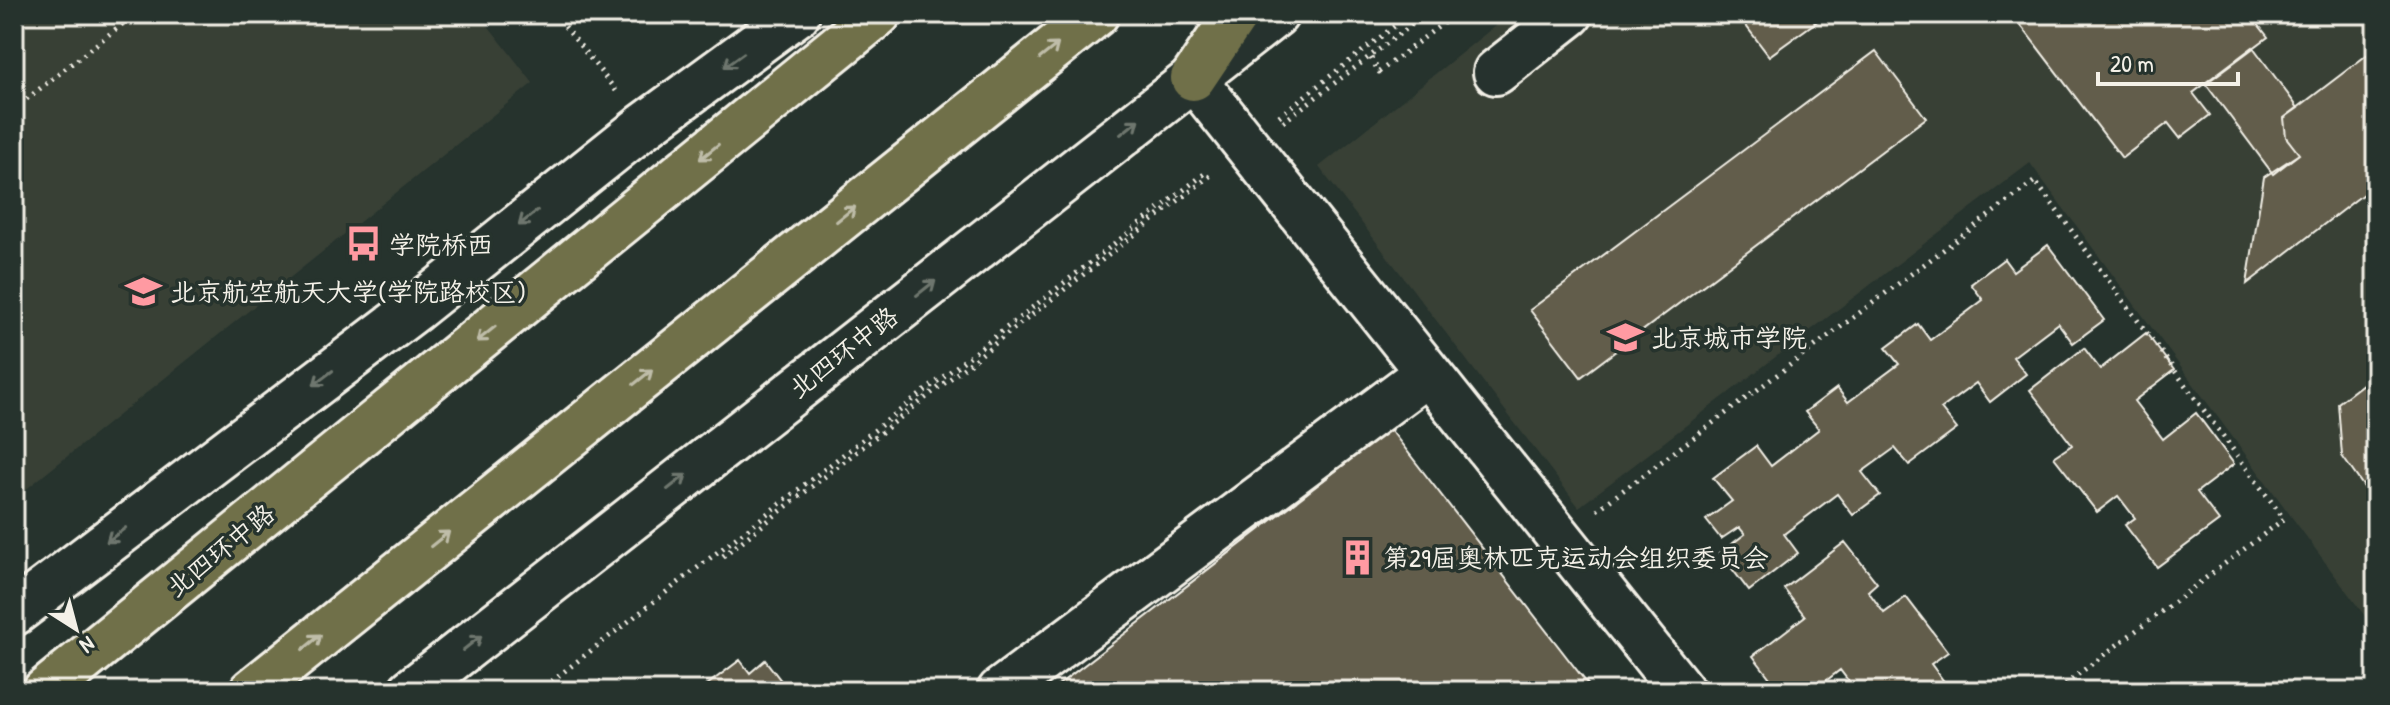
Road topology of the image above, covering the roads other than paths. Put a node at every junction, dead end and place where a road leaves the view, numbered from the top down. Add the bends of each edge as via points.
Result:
1 (797, 14) edge
2 (878, 14) edge
3 (1096, 14) edge
4 (1236, 14) edge
5 (1276, 14) edge
6 (1553, 20) edge
7 (1496, 72) dead end
8 (1193, 78) junction
9 (1427, 373) junction
10 (14, 613) edge
11 (45, 691) edge
12 (252, 691) edge
13 (411, 691) edge
14 (1000, 691) edge
15 (1682, 691) edge

1 -> 10 street via 644,126 415,309
2 -> 11 highway, 北四环中路
12 -> 3 highway
4 - 8 highway
5 - 8 street, 北四环中路
6 - 7 street
8 - 9 street
13 -> 8 street, 北四环中路
9 - 14 street
9 - 15 street

